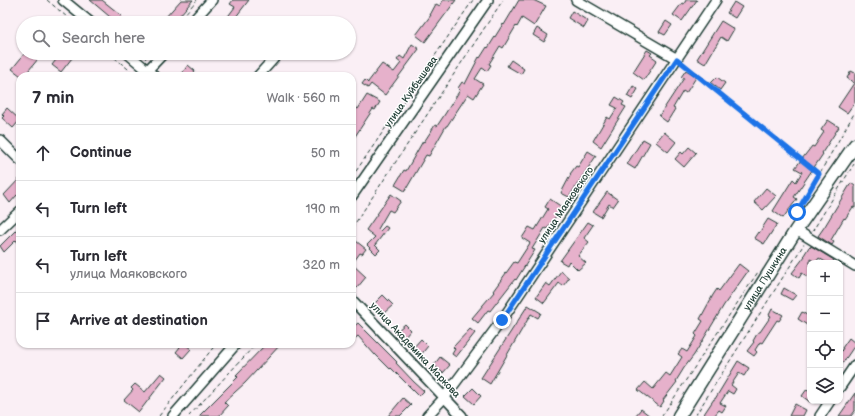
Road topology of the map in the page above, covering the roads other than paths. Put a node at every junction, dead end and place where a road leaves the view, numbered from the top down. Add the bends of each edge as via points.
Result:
1 (63, 0) edge
2 (212, 0) edge
3 (488, 0) edge
4 (576, 0) edge
5 (716, 0) edge
6 (82, 16) edge
7 (197, 16) edge
8 (677, 59) junction
9 (134, 60) edge
10 (159, 60) edge
11 (272, 60) edge
12 (146, 72) edge
13 (150, 72) edge
14 (261, 72) edge
15 (0, 140) edge
16 (855, 145) edge
17 (16, 156) edge
18 (356, 190) edge
19 (16, 215) edge
20 (0, 230) edge
21 (796, 230) junction
22 (855, 266) edge
23 (356, 304) edge
24 (232, 348) edge
25 (855, 365) edge
26 (843, 383) edge
27 (444, 398) junction
28 (828, 404) edge
29 (173, 416) edge
30 (427, 416) edge
31 (462, 416) edge
32 (679, 416) edge
33 (820, 416) edge

1 - 6 street
2 - 7 street
3 - 18 street, улица Куйбышева
4 - 8 street
5 - 8 street, улица Маяковского
8 - 27 street, улица Маяковского via 502,320
9 - 12 street
10 - 13 street
11 - 14 street
15 - 17 street
16 - 21 main road, улица Пушкина
19 - 20 street
21 - 22 street
21 - 32 main road, улица Пушкина
23 - 27 street, улица Академика Маркова
24 - 29 street
25 - 26 street
27 - 30 street, улица Маяковского
27 - 31 street, улица Академика Маркова
28 - 33 street

